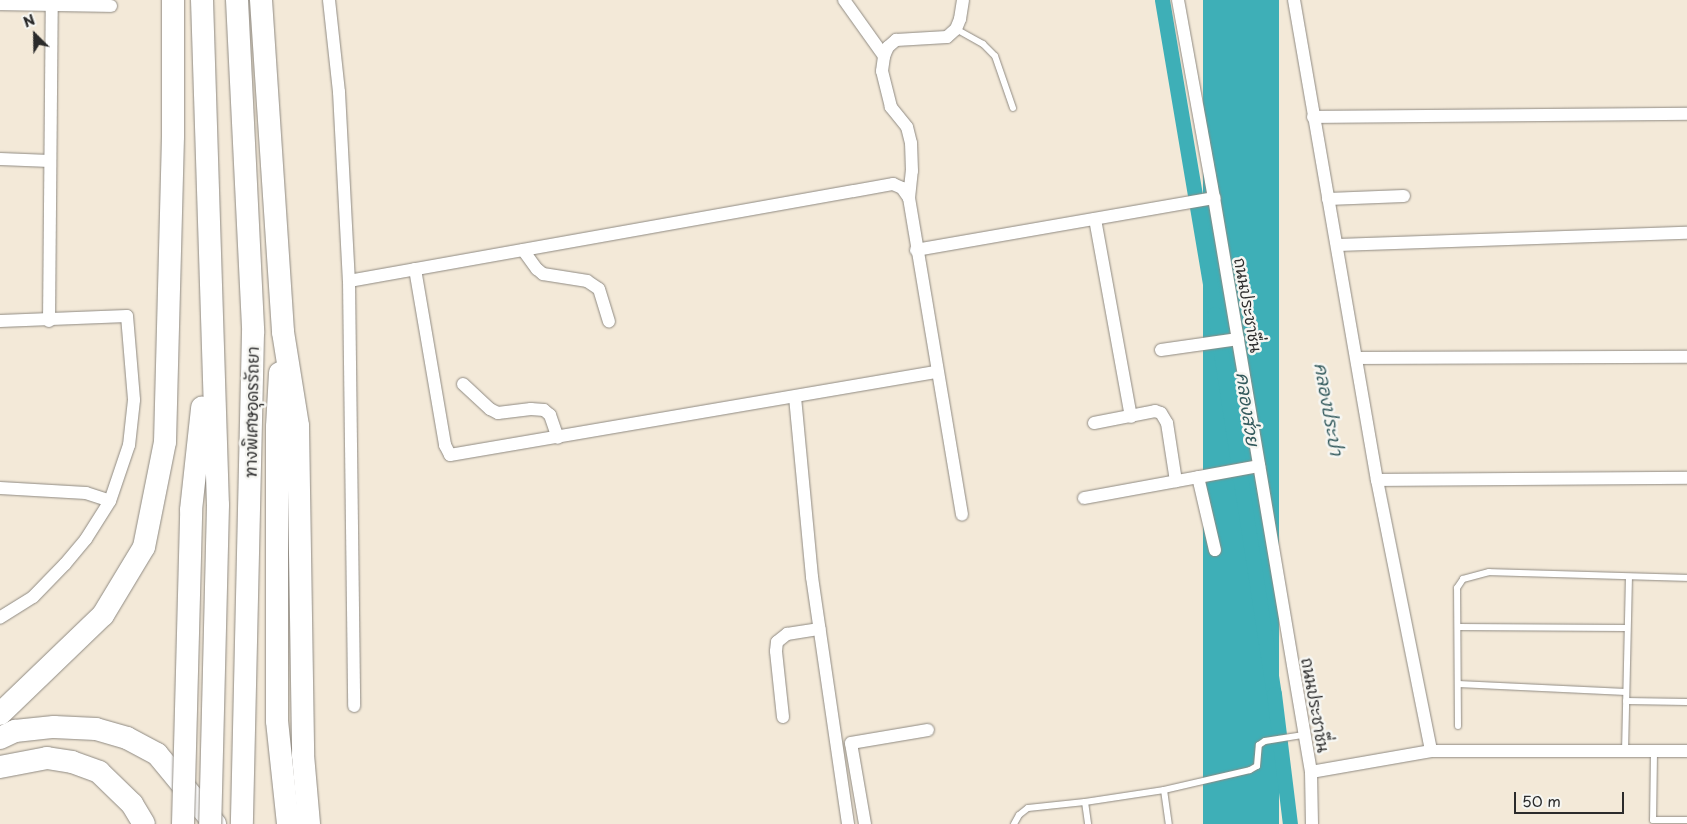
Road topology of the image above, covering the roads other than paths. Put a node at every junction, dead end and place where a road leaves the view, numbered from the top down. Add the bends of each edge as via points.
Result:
1 (173, 0) edge
2 (202, 0) edge
3 (237, 0) edge
4 (261, 0) edge
5 (329, 0) edge
6 (844, 0) edge
7 (963, 0) edge
8 (1178, 0) edge
9 (1294, 0) edge
10 (52, 2) edge
11 (0, 4) edge
12 (111, 6) dead end
13 (956, 29) junction
14 (884, 56) junction
15 (1013, 108) dead end
16 (1687, 114) edge
17 (1314, 117) junction
18 (0, 159) edge
19 (50, 161) junction
20 (1404, 196) dead end
21 (909, 198) junction
22 (1328, 199) junction
23 (1203, 200) junction
24 (1095, 219) junction
25 (1687, 233) edge
26 (1336, 244) junction
27 (523, 250) junction
28 (916, 250) junction
29 (415, 269) junction
30 (349, 281) junction
31 (0, 321) edge
32 (49, 321) junction
33 (609, 321) dead end
34 (282, 332) junction
35 (211, 333) junction
36 (1226, 341) junction
37 (1161, 350) dead end
38 (1357, 358) junction
39 (1687, 358) edge
40 (936, 372) junction
41 (464, 384) dead end
42 (795, 397) junction
43 (1131, 417) junction
44 (1094, 423) dead end
45 (558, 438) junction
46 (1254, 467) junction
47 (1198, 477) junction
48 (1687, 478) edge
49 (1377, 480) junction
50 (1176, 481) junction
51 (0, 488) edge
52 (1084, 498) dead end
53 (110, 501) junction
54 (962, 515) dead end
55 (1215, 550) dead end
56 (1629, 578) junction
57 (1687, 578) edge
58 (0, 618) edge
59 (1458, 627) junction
60 (1626, 628) junction
61 (820, 629) junction
62 (1458, 684) junction
63 (1626, 692) junction
64 (1626, 701) junction
65 (1687, 702) edge
66 (354, 706) dead end
67 (0, 714) edge
68 (783, 717) dead end
69 (1458, 726) dead end
70 (928, 730) dead end
71 (1304, 735) junction
72 (0, 738) edge
73 (1431, 751) junction
74 (1687, 751) edge
75 (1626, 752) junction
76 (1654, 752) junction
77 (0, 767) edge
78 (1310, 772) junction
79 (1164, 790) junction
80 (1085, 802) junction
81 (1687, 820) edge
82 (144, 824) edge
83 (183, 824) edge
84 (210, 824) edge
85 (215, 824) edge
86 (242, 824) edge
87 (288, 824) edge
88 (309, 824) edge
89 (848, 824) edge
90 (865, 824) edge
91 (1014, 824) edge
92 (1088, 824) edge
93 (1169, 824) edge
94 (1312, 824) edge

1 - 67 highway via 165,442 144,547 102,615
2 - 35 highway, ทางพิเศษอุดรรัถยา, bridge
3 - 86 highway, ทางพิเศษอุดรรัถยา via 253,333
4 - 34 highway
5 - 30 street via 339,92
6 - 14 street
7 - 13 street
8 - 23 street, ถนนประชาชื่น
9 - 17 street
10 - 11 street
10 - 12 street
10 - 19 street
13 - 14 street via 942,38 896,40
13 - 15 lane via 983,44 996,56
14 - 21 street via 882,71 891,107 907,127 911,143
16 - 17 street
17 - 22 street
18 - 19 street
19 - 32 street
20 - 22 street
21 - 27 street via 902,188 894,184
21 - 28 street
22 - 26 street
23 - 24 street
23 - 36 street, ถนนประชาชื่น
24 - 28 street
24 - 43 street
25 - 26 street
26 - 38 street
27 - 29 street
27 - 33 street via 543,274 587,281 599,289
28 - 40 street
29 - 30 street
29 - 45 street via 445,445 450,455
30 - 66 street
31 - 32 street
32 - 53 street via 127,316 134,400 129,445
34 - 87 highway via 277,427 277,721
34 - 88 highway via 298,426 303,755
35 - 83 highway, bridge via 191,510
35 - 84 highway, ทางพิเศษอุดรรัถยา, bridge via 218,505
36 - 37 street
36 - 46 street, ถนนประชาชื่น
38 - 39 street
38 - 49 street
40 - 42 street
40 - 54 street
41 - 45 street via 498,413 544,410 550,415
42 - 45 street
42 - 61 street
43 - 44 street
43 - 50 street via 1155,411 1164,417
46 - 47 street
46 - 71 street, ถนนประชาชื่น
47 - 50 street
47 - 55 street
48 - 49 street
49 - 73 street
50 - 52 street
51 - 53 street via 86,493
53 - 58 street via 86,539 65,564 32,597
56 - 57 lane
56 - 59 lane via 1489,572 1473,575 1463,579 1457,588
56 - 60 lane
59 - 60 lane
59 - 62 lane
60 - 63 lane
61 - 68 street via 788,634 777,642
61 - 89 street
62 - 63 lane
62 - 69 lane
63 - 64 lane
64 - 65 lane
64 - 75 lane
70 - 90 street via 851,743
71 - 78 street, ถนนประชาชื่น
71 - 79 lane via 1274,739 1259,745 1257,766 1250,770
72 - 85 highway, bridge via 15,731 54,727 96,729 127,738 157,754
73 - 75 street
73 - 78 street
74 - 76 street
75 - 76 street
76 - 81 lane via 1653,820
77 - 82 highway via 47,758 72,762 99,772 132,804
78 - 94 street, ถนนประชาชื่น
79 - 80 lane
79 - 93 lane
80 - 91 lane via 1028,808 1018,815
80 - 92 lane

